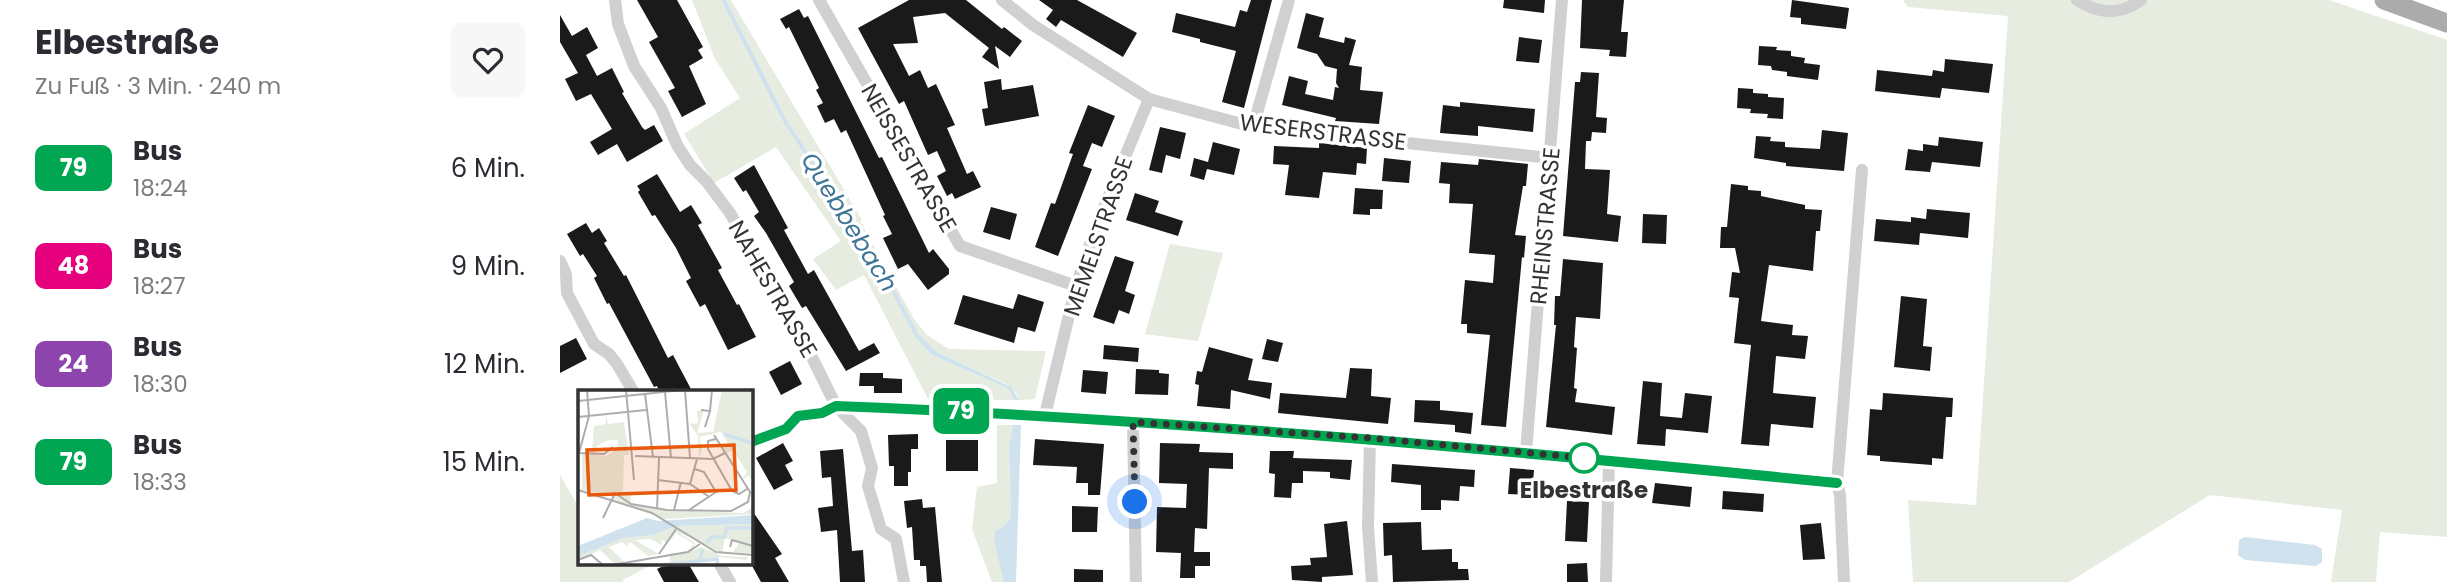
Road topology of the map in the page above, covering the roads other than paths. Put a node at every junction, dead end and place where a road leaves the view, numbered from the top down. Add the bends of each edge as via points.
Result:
1 (615, 0) edge
2 (819, 0) edge
3 (1002, 0) edge
4 (1289, 0) edge
5 (1562, 0) edge
6 (2077, 0) edge
7 (2141, 0) edge
8 (2384, 0) edge
9 (2424, 8) edge
10 (2447, 23) edge
11 (1149, 99) junction
12 (1253, 127) junction
13 (1551, 158) junction
14 (1863, 170) dead end
15 (560, 261) edge
16 (1076, 286) junction
17 (632, 390) edge
18 (836, 406) junction
19 (1045, 415) junction
20 (1133, 422) junction
21 (1370, 438) junction
22 (752, 442) edge
23 (1526, 452) junction
24 (1609, 460) junction
25 (1839, 489) junction
26 (720, 564) edge
27 (730, 582) edge
28 (905, 582) edge
29 (1136, 582) edge
30 (1372, 582) edge
31 (1606, 582) edge
32 (1844, 582) edge

1 - 18 street, NAHESTRASSE via 618,24 634,66 661,108 677,145 730,213
2 - 16 street, NEISSESTRASSE via 960,246
3 - 11 street, WESERSTRASSE
4 - 12 street
5 - 13 street, RHEINSTRASSE
6 - 7 street via 2107,13 2130,8
8 - 9 main road
9 - 10 main road
11 - 12 street, WESERSTRASSE
11 - 16 street, MEMELSTRASSE
12 - 13 street, WESERSTRASSE
13 - 23 street, RHEINSTRASSE
14 - 25 street
15 - 17 street via 567,293 594,344 609,354
16 - 19 street, MEMELSTRASSE
18 - 19 street
18 - 22 street via 798,416 786,429
18 - 28 street, NAHESTRASSE via 861,431 881,529 896,539
19 - 20 street
20 - 21 street
20 - 29 street
21 - 23 street
21 - 30 street via 1367,527
23 - 24 street
24 - 25 street
24 - 31 street
25 - 32 street
26 - 27 street

